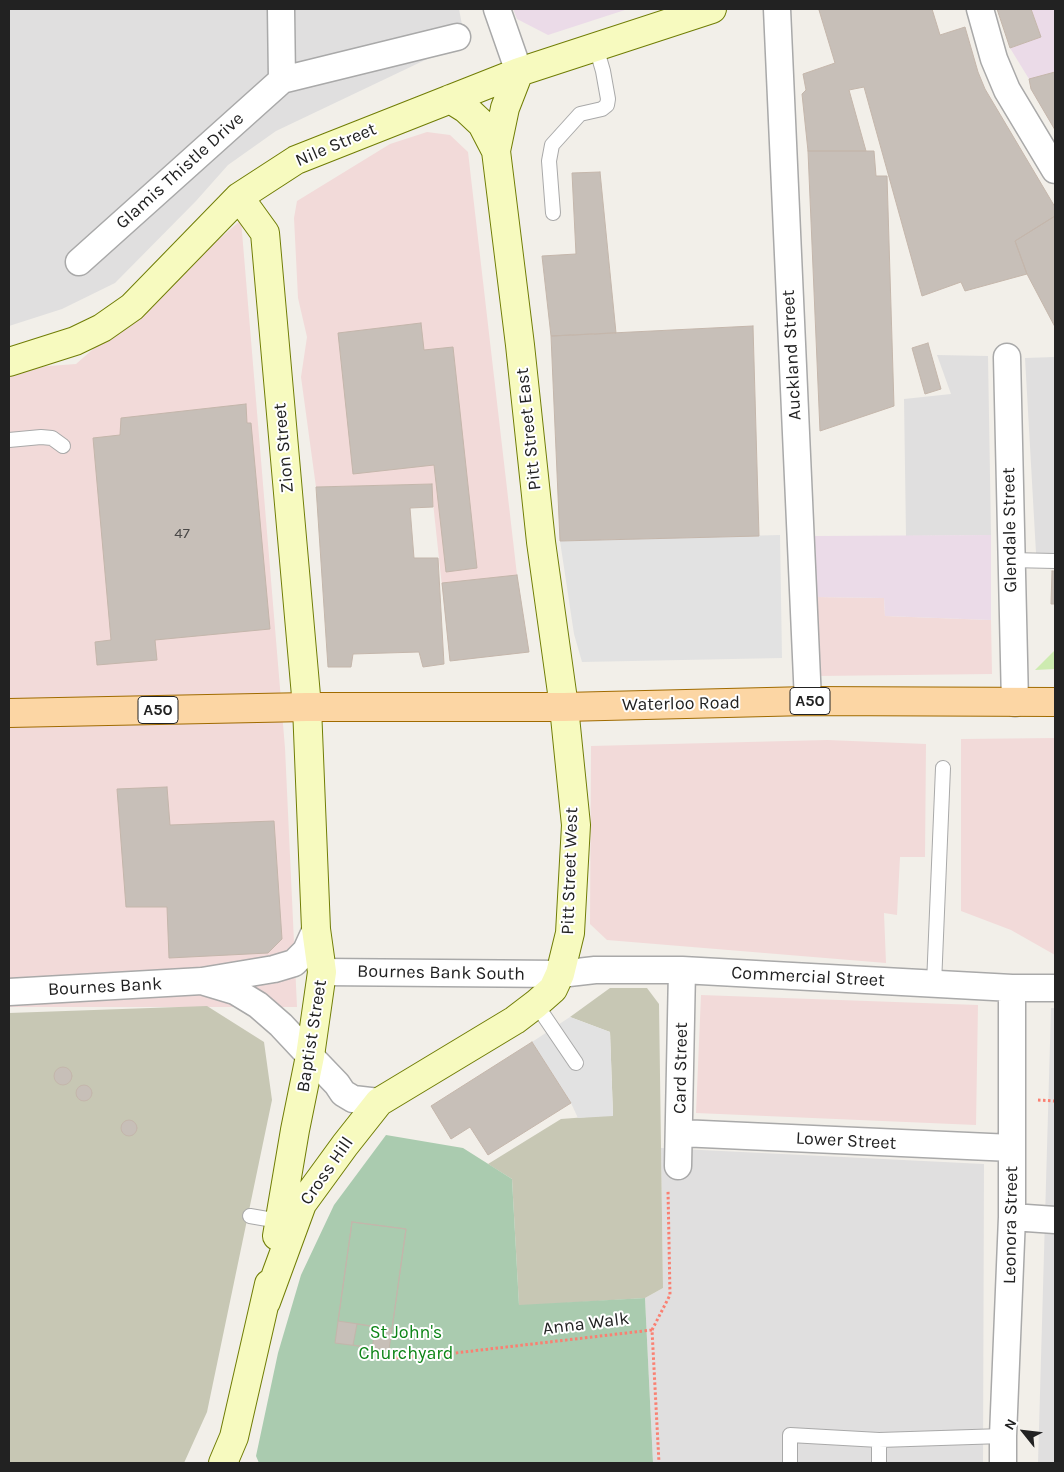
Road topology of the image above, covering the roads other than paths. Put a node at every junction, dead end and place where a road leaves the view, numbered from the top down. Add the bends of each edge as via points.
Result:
1 (281, 9) edge
2 (497, 9) edge
3 (712, 9) edge
4 (777, 9) edge
5 (980, 9) edge
6 (672, 15) edge
7 (457, 37) dead end
8 (596, 47) junction
9 (518, 72) junction
10 (282, 80) junction
11 (450, 99) junction
12 (496, 151) junction
13 (1055, 170) edge
14 (240, 197) junction
15 (553, 213) dead end
16 (79, 262) dead end
17 (1007, 357) dead end
18 (9, 362) edge
19 (9, 440) edge
20 (63, 446) dead end
21 (1010, 560) junction
22 (1055, 561) edge
23 (808, 701) junction
24 (1055, 702) edge
25 (1014, 703) junction
26 (307, 707) junction
27 (564, 707) junction
28 (9, 713) edge
29 (943, 768) dead end
30 (316, 929) junction
31 (682, 970) junction
32 (322, 972) junction
33 (560, 974) junction
34 (202, 981) junction
35 (934, 984) junction
36 (1012, 988) junction
37 (1055, 988) edge
38 (9, 992) edge
39 (536, 1004) junction
40 (310, 1056) junction
41 (576, 1062) dead end
42 (379, 1102) junction
43 (680, 1133) junction
44 (1012, 1148) junction
45 (678, 1166) road end
46 (250, 1216) dead end
47 (1012, 1217) junction
48 (279, 1220) junction
49 (1055, 1220) edge
50 (266, 1302) junction
51 (1003, 1436) junction
52 (879, 1440) junction
53 (223, 1463) edge
54 (790, 1463) edge
55 (879, 1463) edge
56 (1003, 1463) edge

1 - 10 street
2 - 9 street
3 - 6 main road, Nile Street
4 - 23 street, Auckland Street
5 - 13 street via 1006,90
6 - 8 main road, Nile Street
7 - 10 street
8 - 9 main road, Nile Street
8 - 15 lane via 604,71 607,106 580,114 552,145 549,161
9 - 11 main road, Nile Street
9 - 12 main road, Pitt Street East via 505,108
10 - 16 street, Glamis Thistle Drive
11 - 12 main road, Pitt Street East via 482,124
11 - 14 main road, Nile Street via 296,160
12 - 27 main road, Pitt Street East via 541,542
14 - 18 main road, Nile Street via 132,307 117,318 75,341
14 - 26 main road, Zion Street via 264,233
17 - 21 street, Glendale Street
19 - 20 lane via 52,438
21 - 22 lane
21 - 25 street, Glendale Street
23 - 25 main road, Waterloo Road / A50
23 - 27 main road, Waterloo Road / A50
24 - 25 main road, Waterloo Road / A50
26 - 27 main road, Waterloo Road / A50
26 - 28 main road, A50
26 - 30 main road, Baptist Street
27 - 33 main road, Pitt Street West via 576,825 570,933
29 - 35 lane
30 - 32 main road, Baptist Street
30 - 34 street, Bournes Bank via 306,951 294,963
31 - 33 street, Commercial Street via 595,970
31 - 35 street, Commercial Street
31 - 43 street, Card Street
32 - 33 street, Bournes Bank South
32 - 40 main road, Baptist Street
33 - 39 main road, Cross Hill via 553,989
34 - 38 street, Bournes Bank
34 - 40 street, Bournes Bank via 234,991 258,1005
35 - 36 street, Commercial Street
36 - 37 street, Commercial Street
36 - 44 street, Leonora Street
39 - 41 lane
39 - 42 main road, Cross Hill
40 - 42 street via 343,1093 353,1099
40 - 48 main road, Baptist Street
42 - 50 main road, Cross Hill via 302,1204
43 - 44 street, Lower Street
43 - 45 street, Card Street
44 - 47 street, Leonora Street
46 - 48 lane
47 - 49 street
47 - 51 street, Leonora Street
48 - 50 main road, Baptist Street
50 - 53 main road via 234,1436
51 - 52 lane
51 - 56 street, Leonora Street
52 - 54 lane via 790,1435
52 - 55 lane

